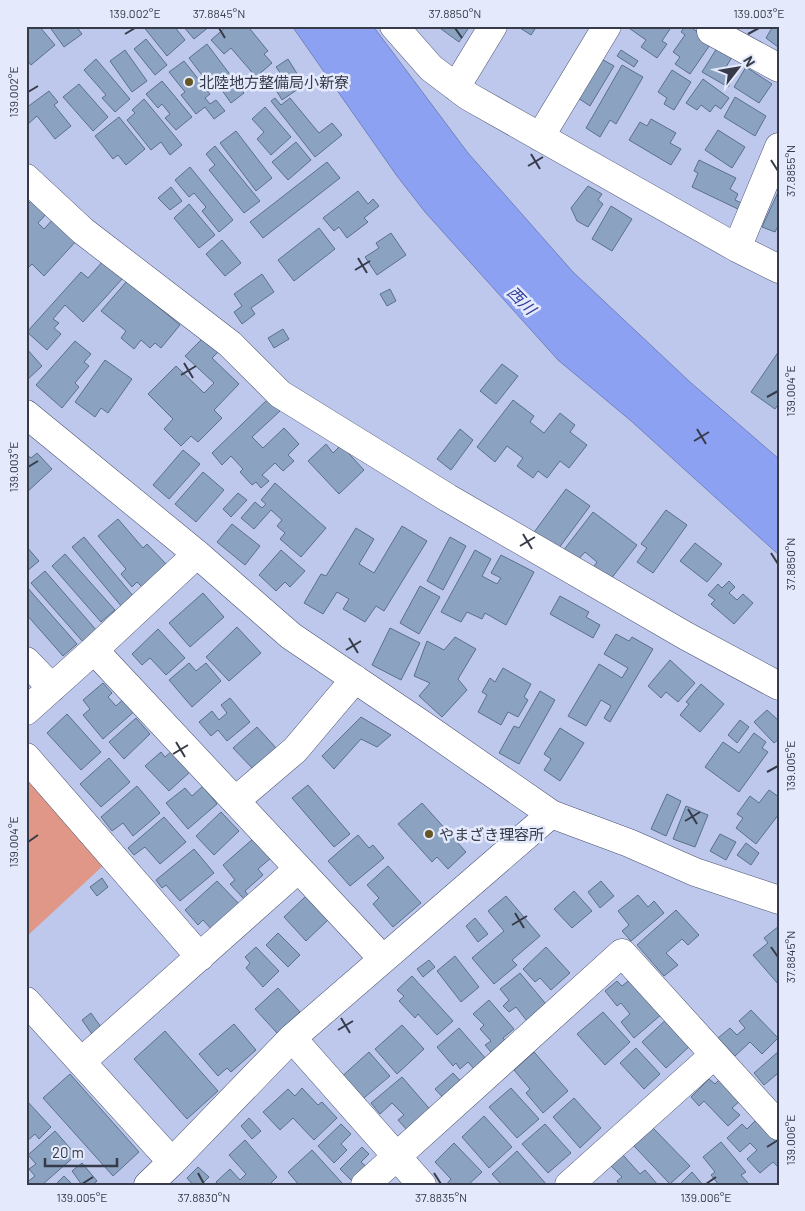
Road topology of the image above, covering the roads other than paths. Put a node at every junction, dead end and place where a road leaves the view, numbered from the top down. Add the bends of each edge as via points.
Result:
1 (394, 26) edge
2 (493, 26) edge
3 (607, 26) edge
4 (714, 26) edge
5 (779, 68) edge
6 (456, 87) junction
7 (540, 137) junction
8 (779, 147) edge
9 (26, 178) edge
10 (738, 248) junction
11 (779, 268) edge
12 (29, 420) edge
13 (197, 554) junction
14 (94, 650) junction
15 (26, 660) edge
16 (355, 680) junction
17 (779, 686) edge
18 (52, 688) junction
19 (26, 711) edge
20 (26, 757) edge
21 (235, 801) junction
22 (551, 814) junction
23 (298, 869) junction
24 (779, 900) edge
25 (200, 956) junction
26 (383, 960) junction
27 (26, 1001) edge
28 (292, 1038) junction
29 (714, 1055) junction
30 (81, 1062) junction
31 (779, 1126) edge
32 (396, 1156) junction
33 (172, 1162) junction
34 (148, 1185) edge
35 (365, 1185) edge
36 (422, 1185) edge
37 (569, 1185) edge

1 - 6 street via 431,68
2 - 6 street
3 - 7 street
4 - 5 street via 711,31
6 - 7 street
7 - 10 street
8 - 10 street
9 - 17 street via 83,230 230,344 280,394 456,503
10 - 11 street
12 - 13 street
13 - 14 street
13 - 16 street via 291,636
14 - 18 street
14 - 21 street
15 - 18 street
16 - 21 street via 295,750
16 - 22 street
18 - 19 street
20 - 25 street
21 - 23 street
22 - 24 street via 696,872
22 - 26 street
23 - 25 street
23 - 26 street
25 - 30 street
26 - 28 street
27 - 30 street
28 - 32 street
28 - 33 street
29 - 31 street
29 - 32 street via 622,952
29 - 37 street
30 - 33 street
32 - 35 street
32 - 36 street
33 - 34 street

